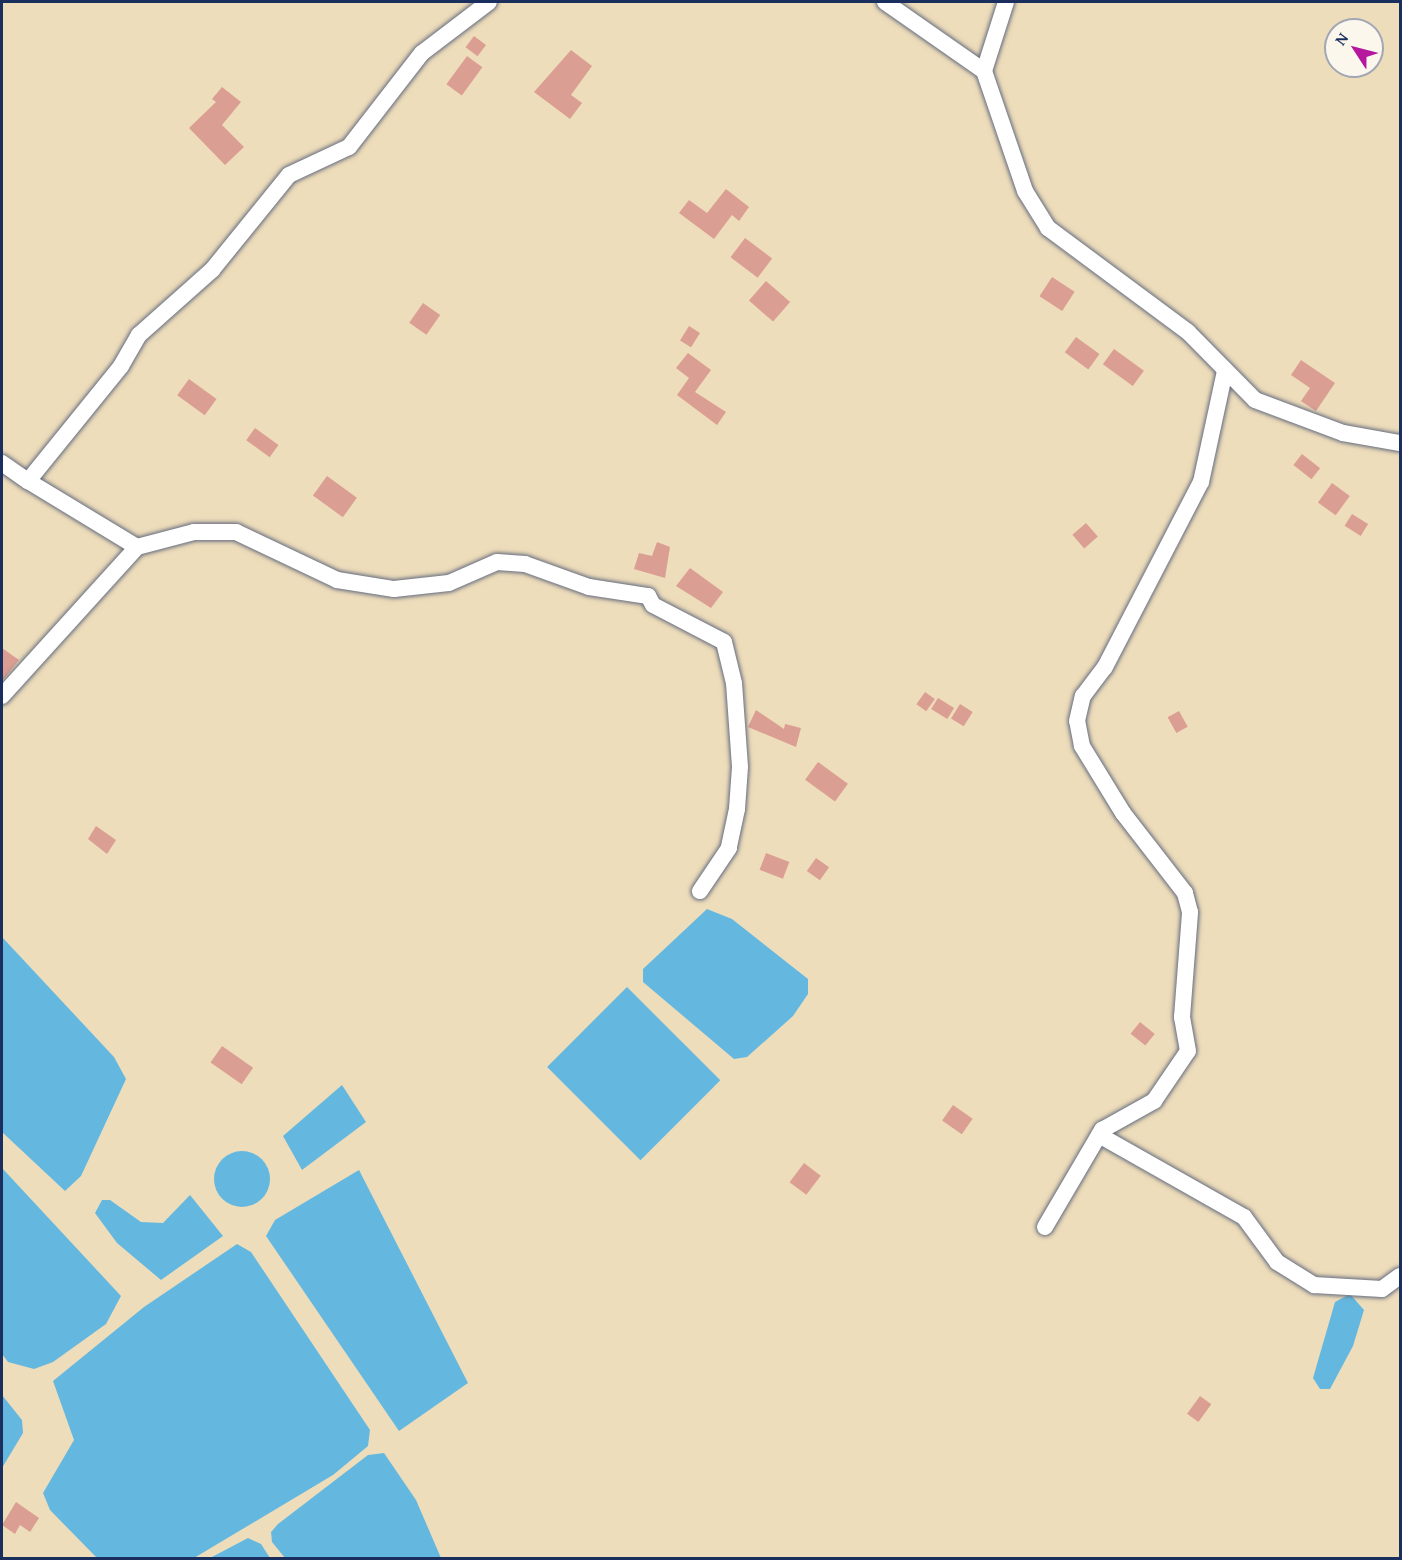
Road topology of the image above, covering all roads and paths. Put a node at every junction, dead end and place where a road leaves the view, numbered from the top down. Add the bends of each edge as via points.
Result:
1 (489, 2) edge
2 (885, 2) edge
3 (1006, 2) edge
4 (984, 71) junction
5 (1225, 371) junction
6 (1401, 443) edge
7 (2, 464) edge
8 (28, 481) junction
9 (137, 547) junction
10 (2, 696) edge
11 (700, 891) dead end
12 (1099, 1135) junction
13 (1045, 1227) dead end
14 (1401, 1276) edge

1 - 8 street via 422,53 349,147 289,176 212,270 139,335 121,366
2 - 4 street
3 - 4 street
4 - 5 street via 1025,191 1048,228 1188,332
5 - 6 street via 1276,412 1375,442
5 - 12 street via 1201,483 1105,667 1083,696 1077,721 1082,746 1123,813 1185,893 1190,912 1182,1017 1188,1051 1154,1101
7 - 8 street
8 - 9 street
9 - 10 street
9 - 11 street via 194,532 236,532 337,580 394,589 449,584 497,562 525,564 589,587 648,596 653,605 724,642 734,682 740,767 737,809 729,848
12 - 13 street
12 - 14 street via 1244,1217 1277,1262 1314,1285 1382,1289

